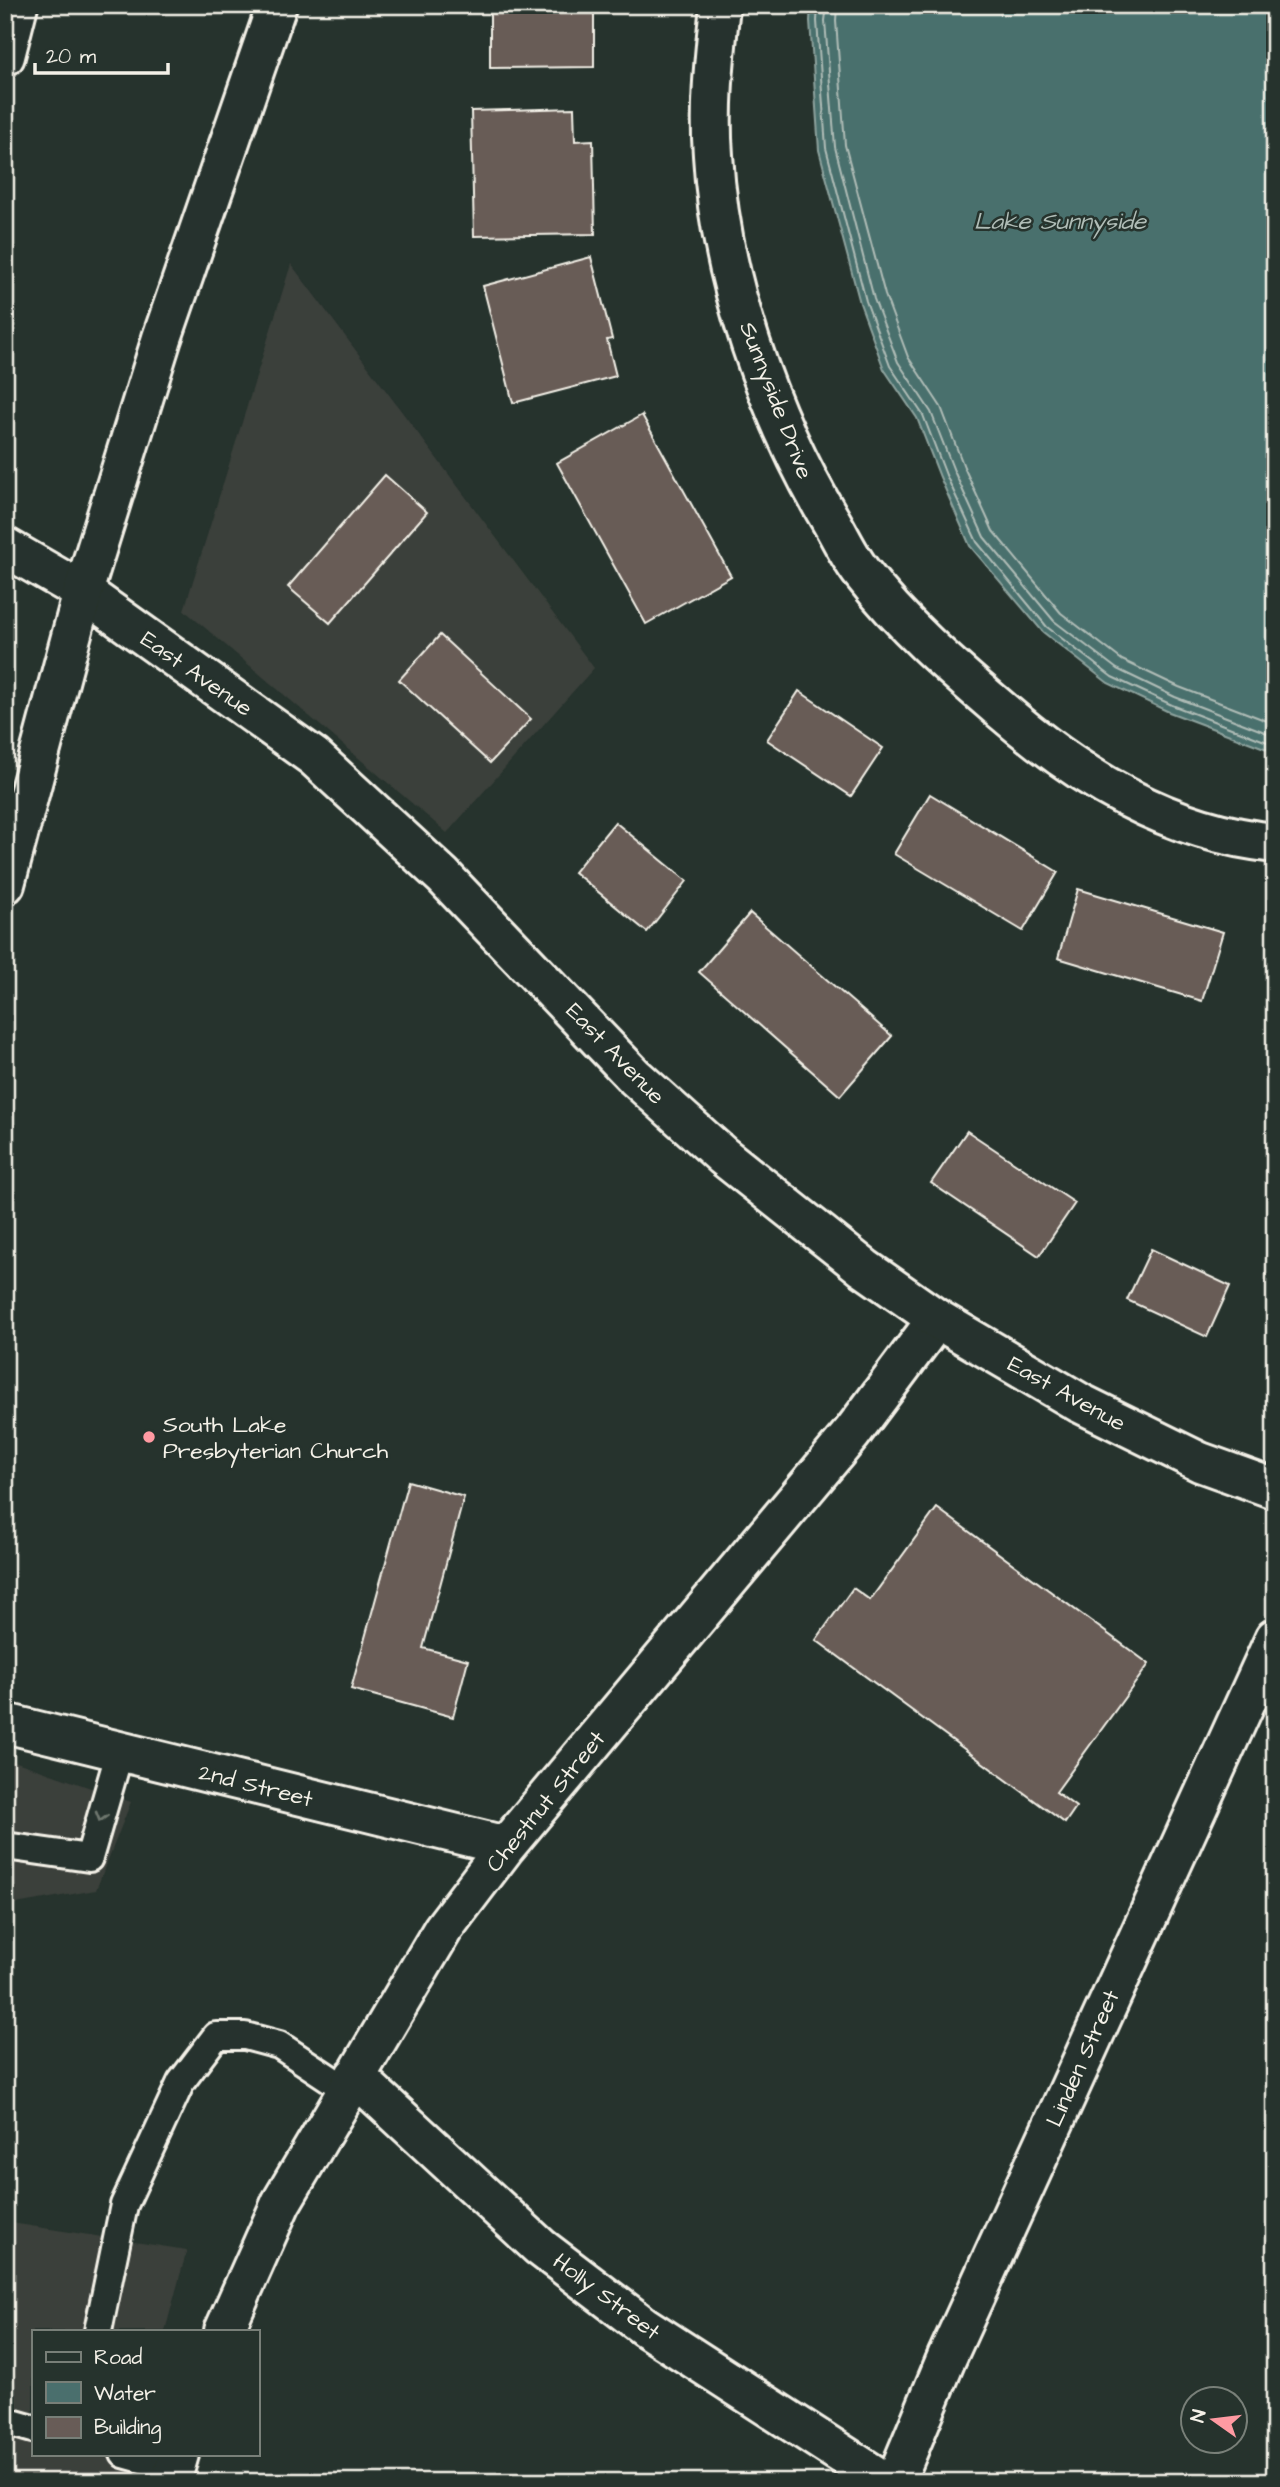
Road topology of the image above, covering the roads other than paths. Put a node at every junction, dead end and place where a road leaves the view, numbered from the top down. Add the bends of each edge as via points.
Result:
1 (18, 5) edge
2 (277, 5) edge
3 (720, 5) edge
4 (5, 56) edge
5 (5, 547) edge
6 (83, 592) junction
7 (1275, 843) edge
8 (7, 873) edge
9 (937, 1319) junction
10 (1275, 1489) edge
11 (1275, 1638) edge
12 (5, 1723) edge
13 (120, 1751) junction
14 (5, 1846) edge
15 (506, 1846) junction
16 (351, 2083) junction
17 (98, 2330) edge
18 (223, 2330) edge
19 (5, 2421) edge
20 (32, 2429) edge
21 (131, 2456) edge
22 (175, 2468) edge
23 (885, 2482) edge
24 (895, 2482) edge

1 - 4 main road
2 - 6 main road via 163,338
3 - 7 main road, Sunnyside Drive via 713,69 712,154 721,225 740,306 773,405 807,481 860,570 895,614 1043,746 1113,792 1168,818
5 - 6 main road, East Avenue
6 - 8 main road
6 - 9 main road, East Avenue via 314,757 443,876 635,1077 713,1148 864,1268
9 - 10 main road, East Avenue via 1080,1403 1200,1462
9 - 15 main road, Chestnut Street via 852,1433
11 - 24 main road, Linden Street via 958,2332
12 - 13 main road, 2nd Street
13 -> 14 lane via 89,1858
13 - 15 main road, 2nd Street
15 - 16 main road, Chestnut Street via 443,1929
16 - 17 lane via 279,2045 245,2036 216,2036 181,2082 124,2205
16 - 18 main road, Chestnut Street via 281,2203
16 - 23 main road, Holly Street via 540,2247 645,2327
19 - 20 lane
21 - 22 lane

